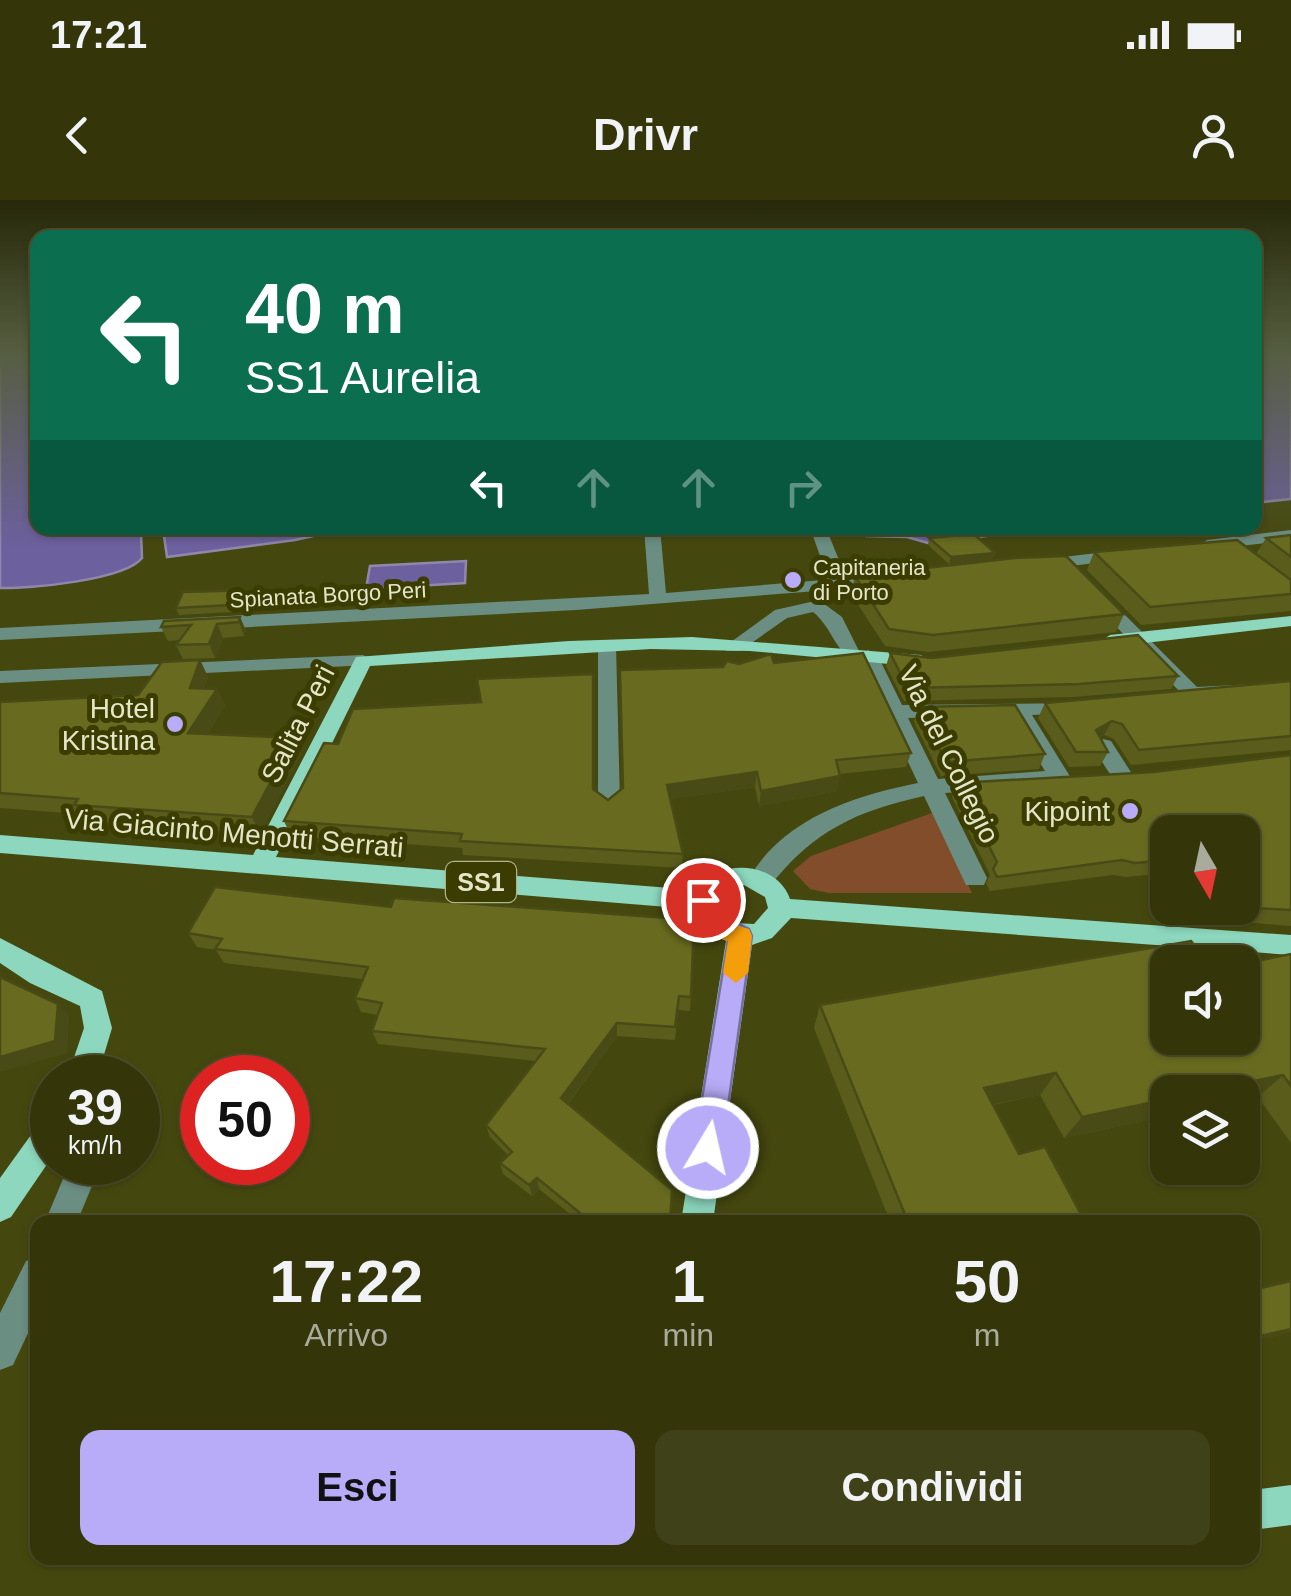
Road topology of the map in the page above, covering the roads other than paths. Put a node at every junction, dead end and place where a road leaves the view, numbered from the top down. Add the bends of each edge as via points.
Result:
1 (653, 535) edge
2 (821, 535) edge
3 (1291, 535) edge
4 (1225, 543) junction
5 (1189, 547) edge
6 (1135, 554) edge
7 (1246, 560) edge
8 (1024, 566) edge
9 (1076, 575) junction
10 (905, 578) edge
11 (833, 586) junction
12 (658, 600) junction
13 (816, 606) junction
14 (1291, 620) edge
15 (0, 634) edge
16 (1136, 638) junction
17 (1098, 642) edge
18 (607, 646) junction
19 (734, 647) junction
20 (859, 653) junction
21 (947, 660) edge
22 (362, 662) junction
23 (0, 677) edge
24 (1291, 688) edge
25 (1018, 708) junction
26 (1090, 709) edge
27 (897, 712) junction
28 (1104, 746) edge
29 (1060, 778) junction
30 (934, 788) junction
31 (609, 803) edge
32 (0, 844) edge
33 (259, 866) junction
34 (975, 878) dead end
35 (760, 880) junction
36 (703, 900) junction
37 (782, 908) junction
38 (740, 936) junction
39 (1291, 945) edge
40 (0, 949) edge
41 (89, 1055) edge
42 (30, 1162) edge
43 (76, 1185) edge
44 (0, 1206) edge
45 (64, 1215) edge
46 (697, 1215) edge
47 (30, 1290) edge
48 (0, 1352) edge
49 (1291, 1504) edge
50 (1260, 1509) edge

1 - 12 street
2 - 11 street via 836,575
3 - 4 street
4 - 5 street
4 - 7 street
6 - 9 street
8 - 9 street
9 - 16 street
10 - 11 street, Spianata Borgo Peri
11 - 12 street, Spianata Borgo Peri
11 - 13 street
12 - 15 street, Spianata Borgo Peri
13 - 19 street via 781,614
13 - 20 street, Via del Collegio
14 - 16 main road
16 - 17 main road
16 - 24 street via 1182,696
18 - 19 main road
18 - 22 main road
18 - 31 street
19 - 20 main road
20 - 21 main road
20 - 27 street, Via del Collegio
22 - 23 street
22 - 33 main road, Salita Peri
25 - 26 street
25 - 27 street
25 - 29 street
27 - 30 street, Via del Collegio
28 - 29 street via 1132,776
29 - 30 street
30 - 34 street, Via del Collegio
30 - 35 street via 825,818 775,855
32 - 33 main road, Via Giacinto Menotti Serrati / SS1
33 - 36 main road, Via Giacinto Menotti Serrati / SS1
35 - 36 main road via 724,878
35 - 37 main road via 776,891
36 - 38 main road via 708,919
37 - 38 main road via 764,932
37 - 39 main road
38 - 46 main road
40 - 41 main road via 92,1000 98,1028
42 - 44 main road
43 - 45 street
47 - 48 street
49 - 50 main road

